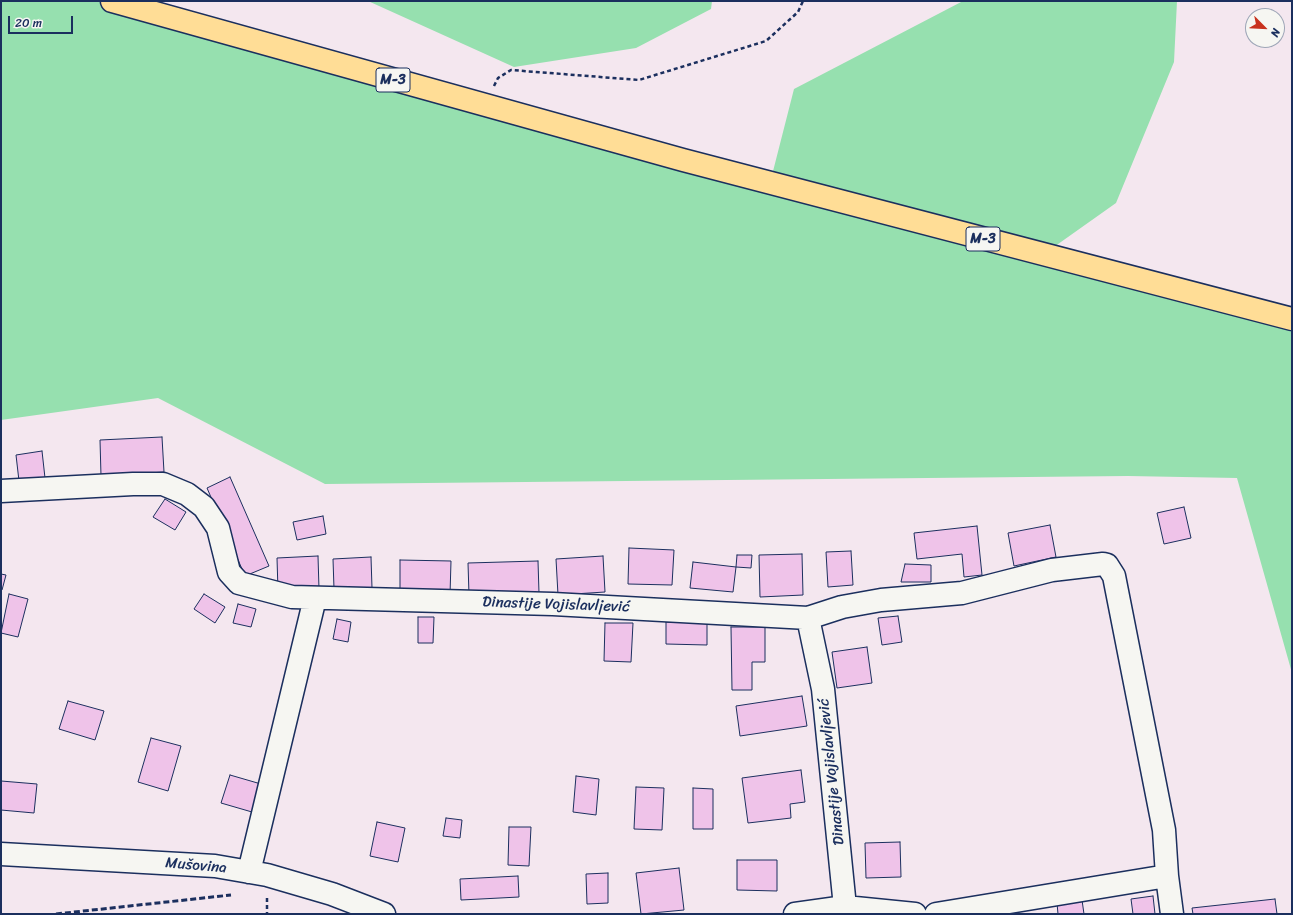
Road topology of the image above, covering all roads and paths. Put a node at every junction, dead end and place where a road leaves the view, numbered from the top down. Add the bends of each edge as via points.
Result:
1 (112, 1) edge
2 (803, 1) edge
3 (486, 106) junction
4 (1292, 319) edge
5 (1, 491) edge
6 (314, 598) junction
7 (808, 618) junction
8 (1, 854) edge
9 (249, 872) junction
10 (1167, 876) junction
11 (845, 906) junction
12 (384, 914) edge
13 (795, 914) edge
14 (915, 914) edge
15 (936, 914) edge
16 (1172, 914) edge

1 - 3 main road, M-3
2 - 3 path via 798,12 766,41 639,80 511,70 498,78
3 - 4 main road, M-3
5 - 6 street, Dinastije Vojislavljević via 163,484 187,494 204,506 218,528 229,572 239,583 292,597
6 - 7 street, Dinastije Vojislavljević via 553,604
6 - 9 street
7 - 10 street via 882,600 962,593 1052,570 1107,565 1114,576 1164,830
7 - 11 street, Dinastije Vojislavljević via 823,689
8 - 9 street, Mušovina via 215,866
9 - 12 street, Mušovina via 332,894
10 - 15 street
10 - 16 street
11 - 13 street
11 - 14 street

